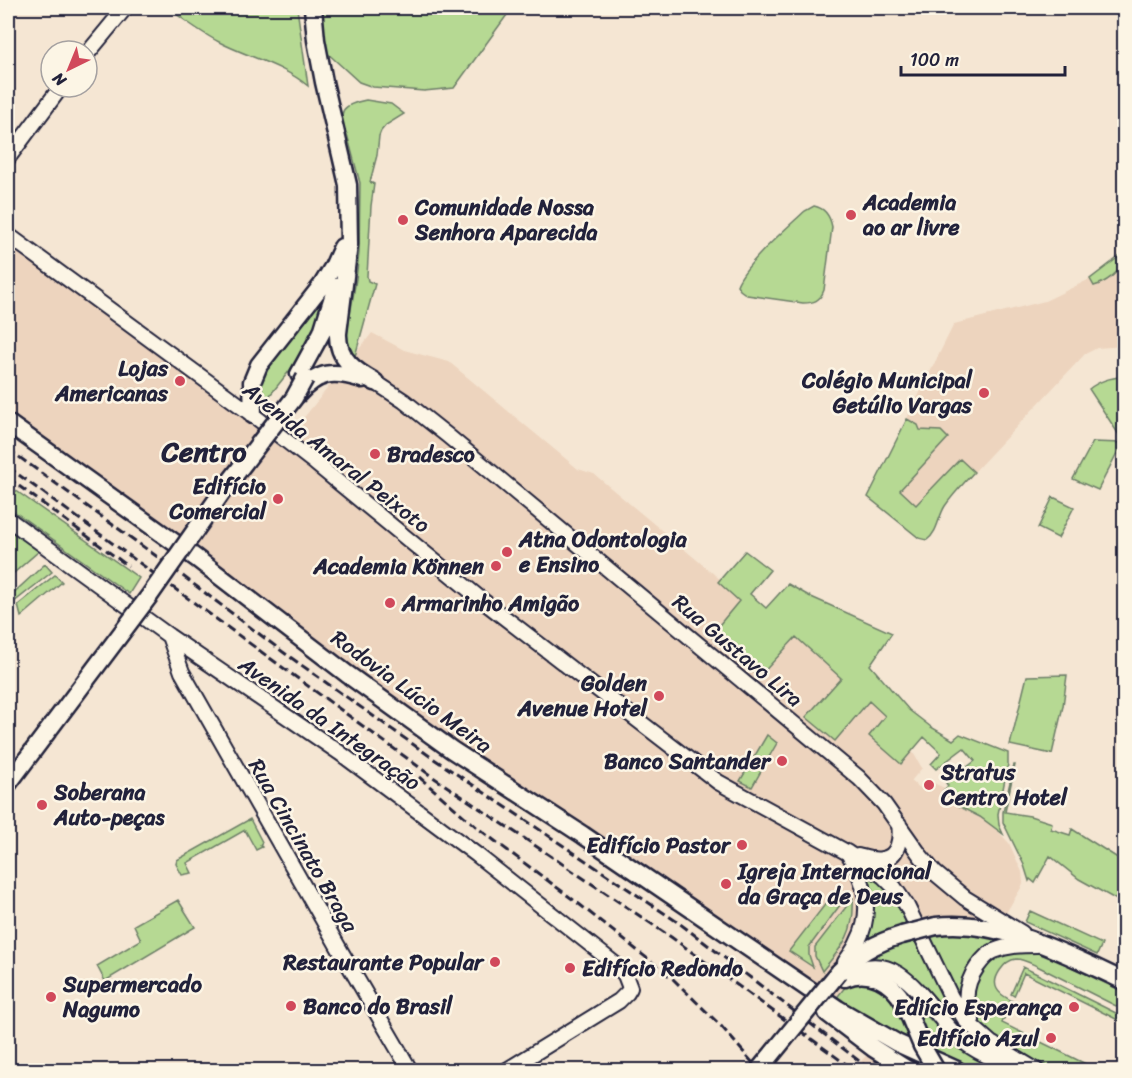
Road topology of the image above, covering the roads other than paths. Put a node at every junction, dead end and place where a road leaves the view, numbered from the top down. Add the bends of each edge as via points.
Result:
1 (125, 8) edge
2 (305, 8) edge
3 (313, 8) edge
4 (99, 39) edge
5 (51, 99) edge
6 (8, 158) edge
7 (8, 235) edge
8 (342, 247) junction
9 (346, 274) junction
10 (305, 378) junction
11 (375, 382) junction
12 (253, 415) junction
13 (8, 423) edge
14 (8, 519) edge
15 (169, 636) junction
16 (197, 655) junction
17 (182, 672) junction
18 (8, 773) edge
19 (8, 784) edge
20 (899, 824) junction
21 (848, 853) junction
22 (1045, 945) junction
23 (842, 975) junction
24 (1125, 981) edge
25 (800, 984) junction
26 (983, 1036) junction
27 (410, 1071) edge
28 (507, 1071) edge
29 (759, 1071) edge
30 (770, 1071) edge
31 (908, 1071) edge
32 (936, 1071) edge
33 (957, 1071) edge
34 (1027, 1071) edge
35 (1036, 1071) edge

1 - 4 main road
2 - 8 main road via 312,60 342,190
3 - 9 main road via 321,67 348,185
5 - 6 main road
7 - 12 main road, Avenida Amaral Peixoto
8 - 10 main road via 329,313
8 - 12 main road via 328,276 259,365 252,382
9 - 10 main road via 329,334
9 - 11 main road via 339,346 347,363
10 - 11 main road via 337,373
10 - 18 main road via 204,503
10 - 19 main road, bridge via 150,595
11 - 20 main road, Rua Gustavo Lira via 413,408 859,778
12 - 21 main road, Avenida Amaral Peixoto via 483,601 718,782
13 - 25 main road, Rodovia Lúcio Meira via 196,558 398,712
14 - 15 main road, Avenida da Integração
15 - 16 main road, Avenida da Integração
15 - 17 main road, Rua Cincinato Braga
16 - 17 main road via 186,656
16 - 28 main road, Avenida da Integração via 368,774 621,970 630,988 623,997
17 - 27 main road, Rua Cincinato Braga
20 - 21 main road via 899,843 888,858
20 - 22 main road, Rua Gustavo Lira via 942,879 965,898
21 - 23 main road via 862,883 866,908 860,939
21 - 26 main road via 899,892 959,1012
22 - 23 main road, bridge via 992,929 936,926 885,940 851,961
22 - 24 main road
22 - 26 main road via 995,950 972,974 966,1002 971,1019
23 - 29 main road, bridge
23 - 30 main road
23 - 32 main road, bridge via 876,977 898,994
23 - 34 main road via 866,967 895,972 913,985 965,1044
25 - 31 main road, Rodovia Lúcio Meira via 831,1016
25 - 33 main road, Rodovia Lúcio Meira via 880,1034
26 - 35 main road

